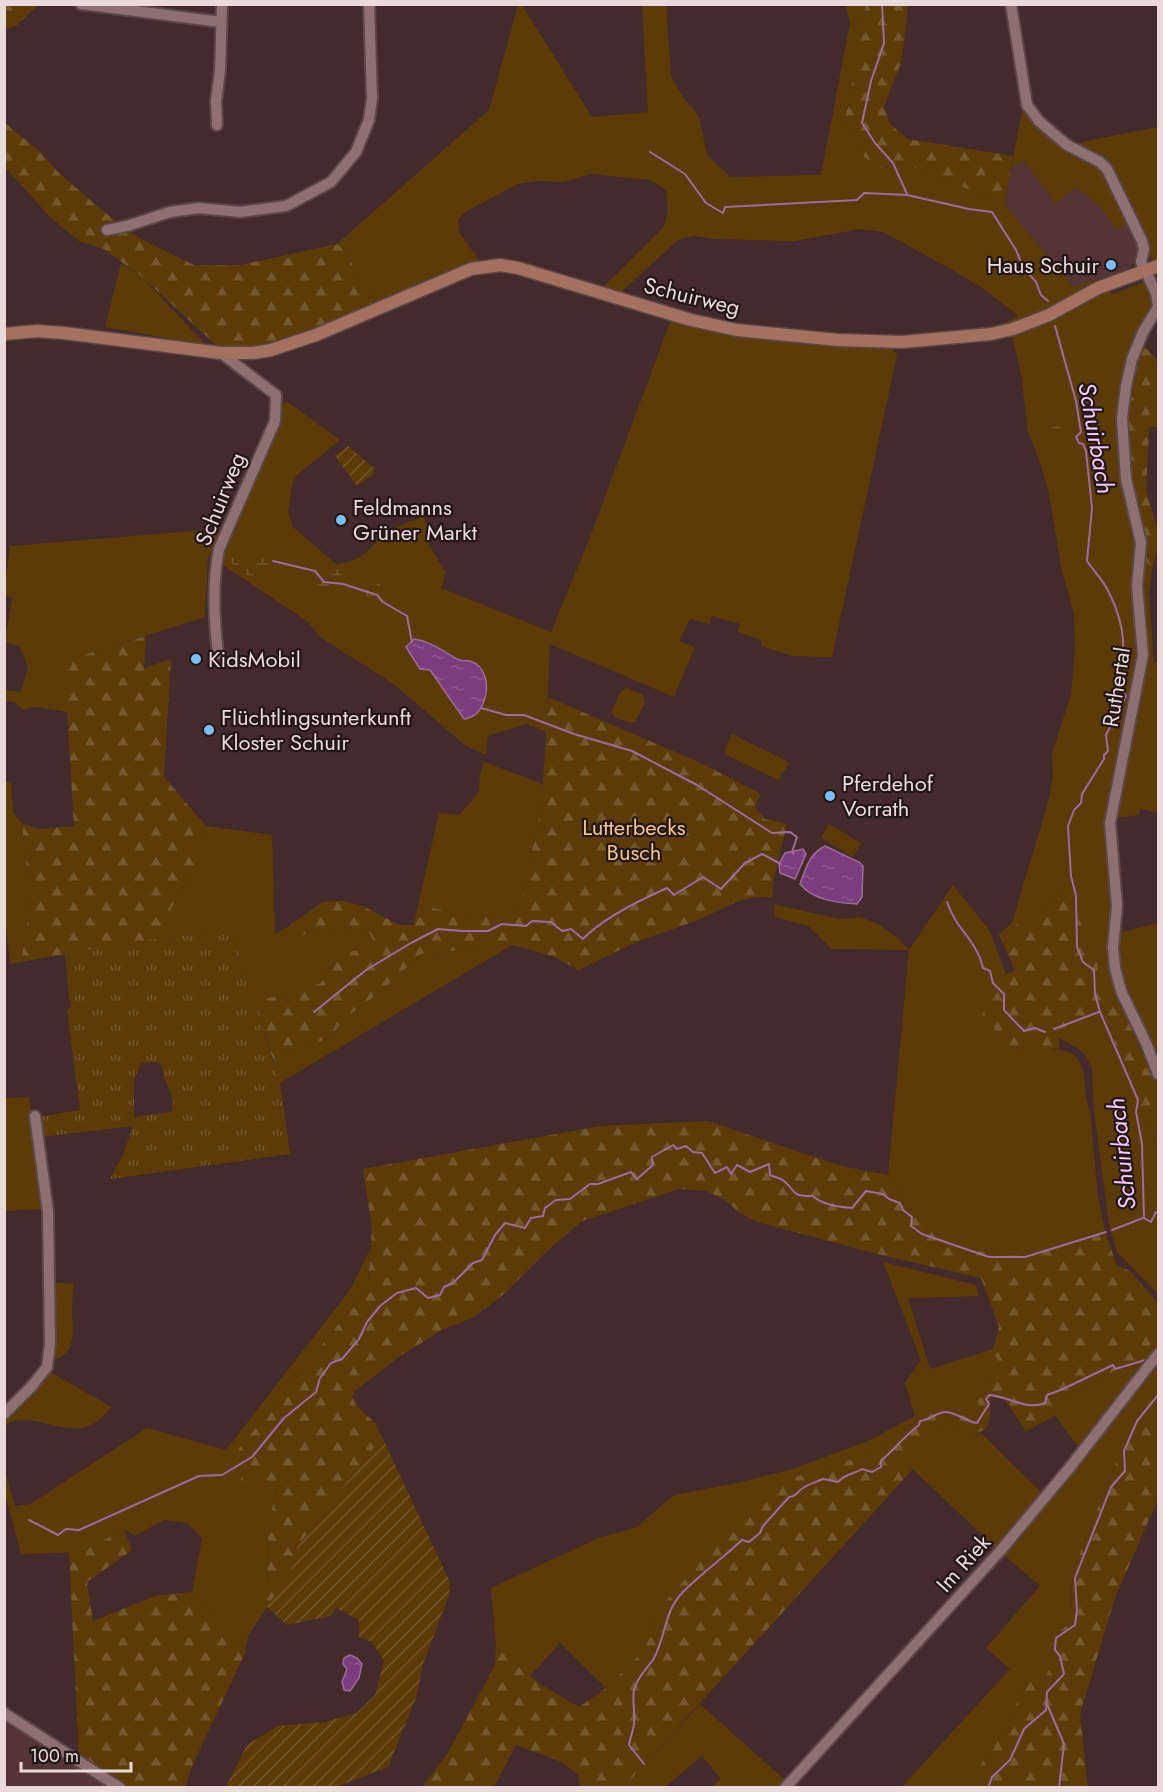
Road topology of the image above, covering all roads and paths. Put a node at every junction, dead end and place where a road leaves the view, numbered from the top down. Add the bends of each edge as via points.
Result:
1 (81, 4) edge
2 (222, 4) edge
3 (369, 4) edge
4 (1011, 4) edge
5 (221, 22) junction
6 (217, 125) dead end
7 (107, 230) dead end
8 (1158, 266) edge
9 (1144, 270) junction
10 (4, 334) edge
11 (221, 353) junction
12 (218, 654) dead end
13 (1158, 1074) edge
14 (35, 1116) dead end
15 (1158, 1354) edge
16 (4, 1414) edge
17 (4, 1713) edge
18 (120, 1788) edge
19 (785, 1788) edge

1 - 5 street
2 - 5 street
3 - 7 street via 369,120 356,152 331,182 286,206 240,212 199,208
4 - 9 street via 1027,105 1067,145 1107,169 1142,241
5 - 6 street
8 - 9 main road, Schuirweg
9 - 11 main road, Schuirweg via 1013,329 902,342 737,330 518,268 486,265 299,341 253,353
9 - 13 street, Ruthertal via 1156,293 1158,307 1132,359 1122,418 1126,479 1141,543 1137,586 1143,655 1110,823 1117,906 1115,968 1121,991
10 - 11 main road, Schuirweg via 64,333
11 - 12 street, Schuirweg via 276,395 276,412 219,549 214,604
14 - 16 street via 48,1212 50,1344 47,1367
15 - 19 street, Im Riek via 1001,1550
17 - 18 street

